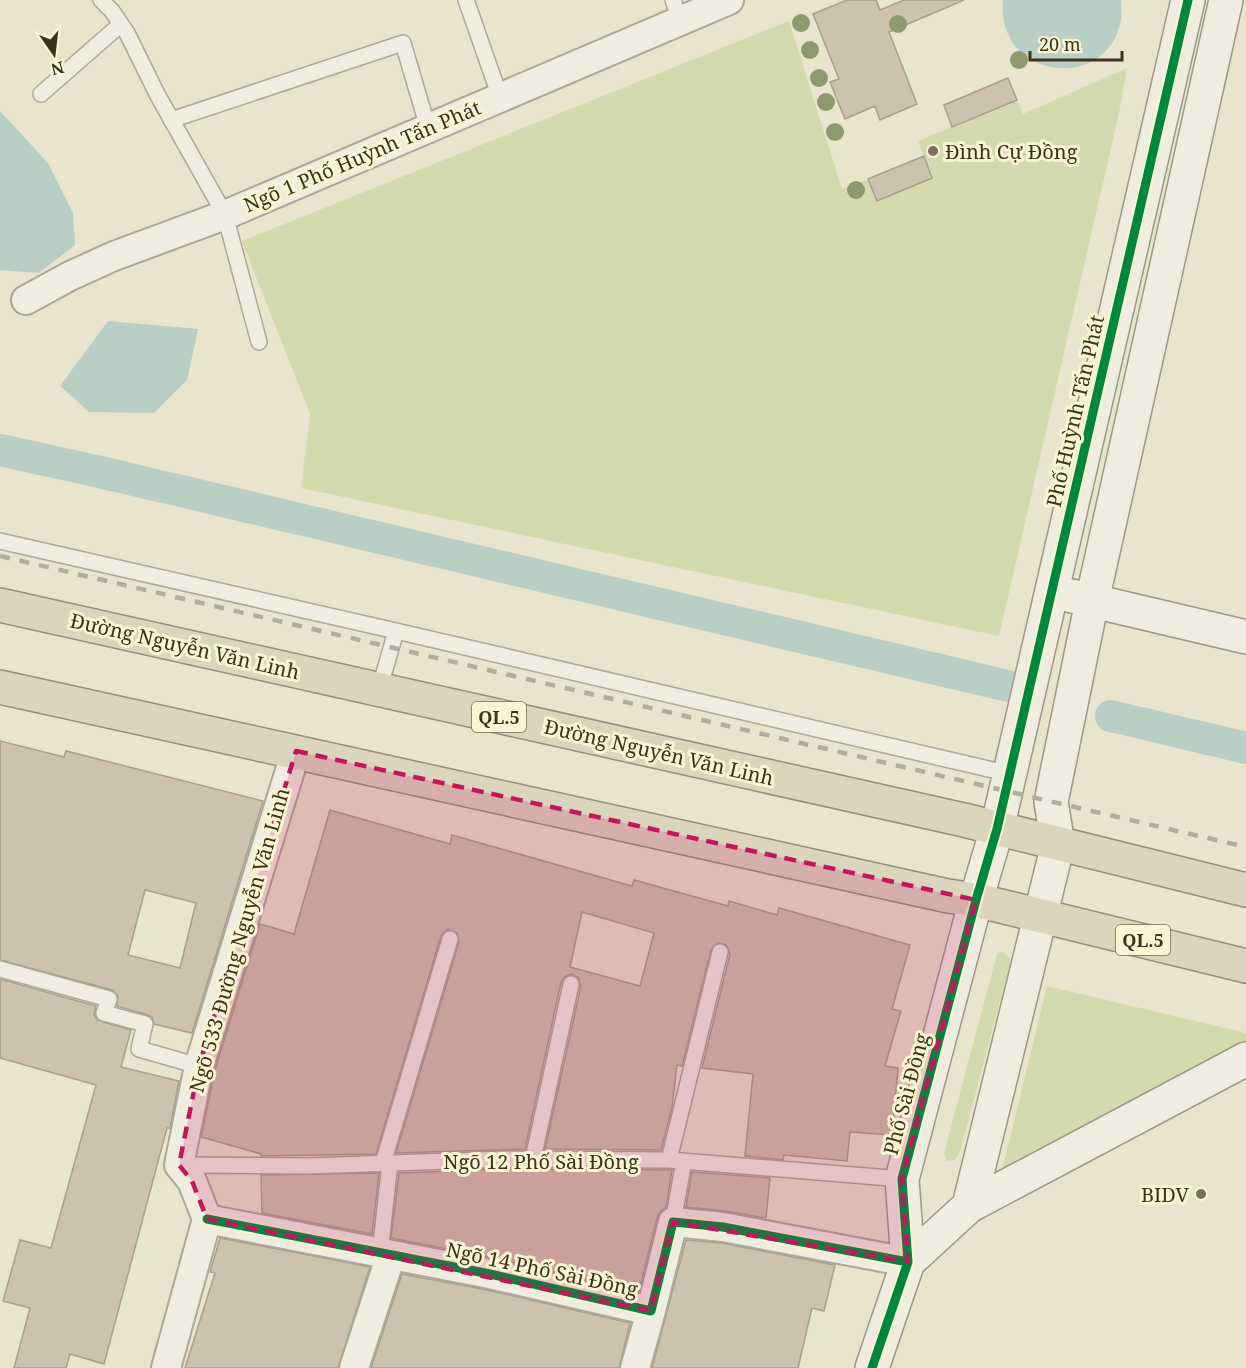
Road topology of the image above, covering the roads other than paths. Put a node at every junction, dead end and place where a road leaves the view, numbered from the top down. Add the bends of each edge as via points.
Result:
1 (101, 0) edge
2 (466, 0) edge
3 (729, 0) edge
4 (1188, 0) edge
5 (1226, 0) edge
6 (676, 11) edge
7 (121, 24) junction
8 (40, 94) dead end
9 (500, 97) junction
10 (171, 120) junction
11 (428, 128) junction
12 (225, 215) junction
13 (26, 300) dead end
14 (259, 342) dead end
15 (0, 541) edge
16 (1052, 592) junction
17 (1092, 601) junction
18 (0, 605) edge
19 (396, 631) junction
20 (1246, 637) edge
21 (0, 687) edge
22 (379, 690) junction
23 (296, 751) junction
24 (1010, 774) junction
25 (997, 829) junction
26 (1058, 844) junction
27 (1246, 890) edge
28 (976, 900) junction
29 (1040, 915) junction
30 (450, 939) dead end
31 (720, 952) dead end
32 (1246, 966) edge
33 (0, 969) edge
34 (571, 984) dead end
35 (1246, 1059) edge
36 (199, 1066) junction
37 (532, 1159) junction
38 (676, 1160) junction
39 (386, 1163) junction
40 (180, 1165) junction
41 (903, 1179) junction
42 (969, 1206) junction
43 (207, 1219) junction
44 (673, 1222) junction
45 (386, 1254) junction
46 (908, 1262) junction
47 (651, 1311) junction
48 (166, 1368) edge
49 (354, 1368) edge
50 (635, 1368) edge
51 (872, 1368) edge

1 - 7 lane, Ngõ 1 Phố Huỳnh Tấn Phát
2 - 9 lane
3 - 6 street, Ngõ 1 Phố Huỳnh Tấn Phát
4 - 16 street, Phố Huỳnh Tấn Phát
5 - 17 street
6 - 9 street, Ngõ 1 Phố Huỳnh Tấn Phát
7 - 8 lane
7 - 10 lane, Ngõ 1 Phố Huỳnh Tấn Phát
9 - 11 street, Ngõ 1 Phố Huỳnh Tấn Phát
10 - 11 lane via 403,43
10 - 12 lane, Ngõ 1 Phố Huỳnh Tấn Phát
11 - 12 street, Ngõ 1 Phố Huỳnh Tấn Phát
12 - 13 street via 114,256
12 - 14 lane
15 - 19 lane
16 - 17 street
16 - 24 street, Phố Huỳnh Tấn Phát
17 - 20 street
17 - 26 street via 1051,802
18 - 22 highway, Đường Nguyễn Văn Linh / QL.5
19 - 22 lane
19 - 24 lane
21 - 23 highway, QL.5
22 - 25 highway, Đường Nguyễn Văn Linh / QL.5
23 - 28 highway, QL.5
23 - 36 street, Ngõ 533 Đường Nguyễn Văn Linh
24 - 25 street, Phố Huỳnh Tấn Phát
25 - 26 highway, Đường Nguyễn Văn Linh / QL.5
25 - 28 street, Phố Sài Đồng
26 - 27 highway, Đường Nguyễn Văn Linh / QL.5
26 - 29 street
28 - 29 highway, QL.5
28 - 41 street, Phố Sài Đồng
29 - 32 highway, QL.5
29 - 42 street
30 - 39 lane
31 - 38 lane
33 - 36 lane via 109,999 104,1013 145,1024 139,1049
34 - 37 lane
35 - 42 street, Phố Sài Đồng
36 - 40 street, Ngõ 533 Đường Nguyễn Văn Linh
37 - 38 lane, Ngõ 12 Phố Sài Đồng
37 - 39 lane, Ngõ 12 Phố Sài Đồng
38 - 41 lane, Ngõ 12 Phố Sài Đồng
38 - 44 lane
39 - 40 lane, Ngõ 12 Phố Sài Đồng
39 - 45 lane
40 - 43 street via 192,1181
41 - 46 street, Phố Sài Đồng
42 - 46 street, Phố Sài Đồng
43 - 45 street, Ngõ 14 Phố Sài Đồng
43 - 48 street
44 - 46 street via 723,1227
44 - 47 street, Ngõ 14 Phố Sài Đồng
45 - 47 street, Ngõ 14 Phố Sài Đồng
45 - 49 street
46 - 51 street, Phố Sài Đồng
47 - 50 street, Ngõ 14 Phố Sài Đồng

